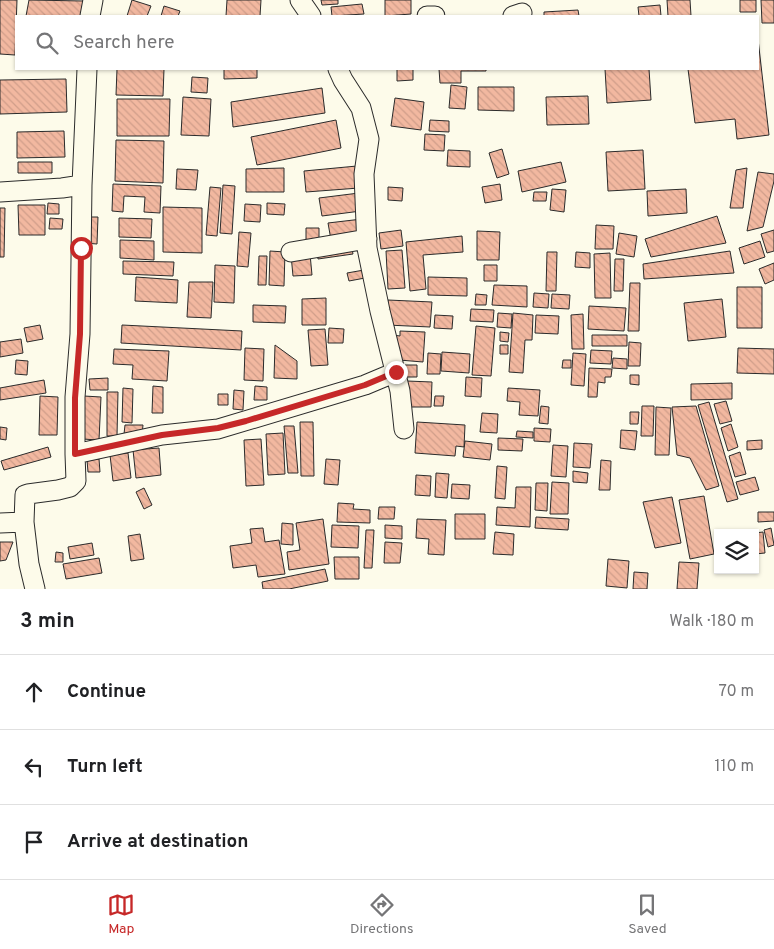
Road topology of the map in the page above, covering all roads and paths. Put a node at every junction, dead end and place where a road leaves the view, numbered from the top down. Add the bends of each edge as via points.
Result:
1 (93, 0) edge
2 (300, 0) edge
3 (90, 15) edge
4 (310, 15) edge
5 (87, 70) edge
6 (339, 70) edge
7 (82, 184) junction
8 (0, 192) edge
9 (367, 239) junction
10 (291, 252) dead end
11 (396, 372) junction
12 (404, 429) dead end
13 (75, 454) junction
14 (24, 522) junction
15 (0, 523) edge
16 (35, 589) edge

1 - 3 street
2 - 4 street
5 - 7 street
6 - 9 street via 362,108 369,139 364,174
7 - 8 street
7 - 13 street
9 - 10 street
9 - 11 street via 380,311
11 - 12 street
11 - 13 street via 365,385 246,421
13 - 14 street via 76,481 70,487 25,495
14 - 15 street
14 - 16 street

